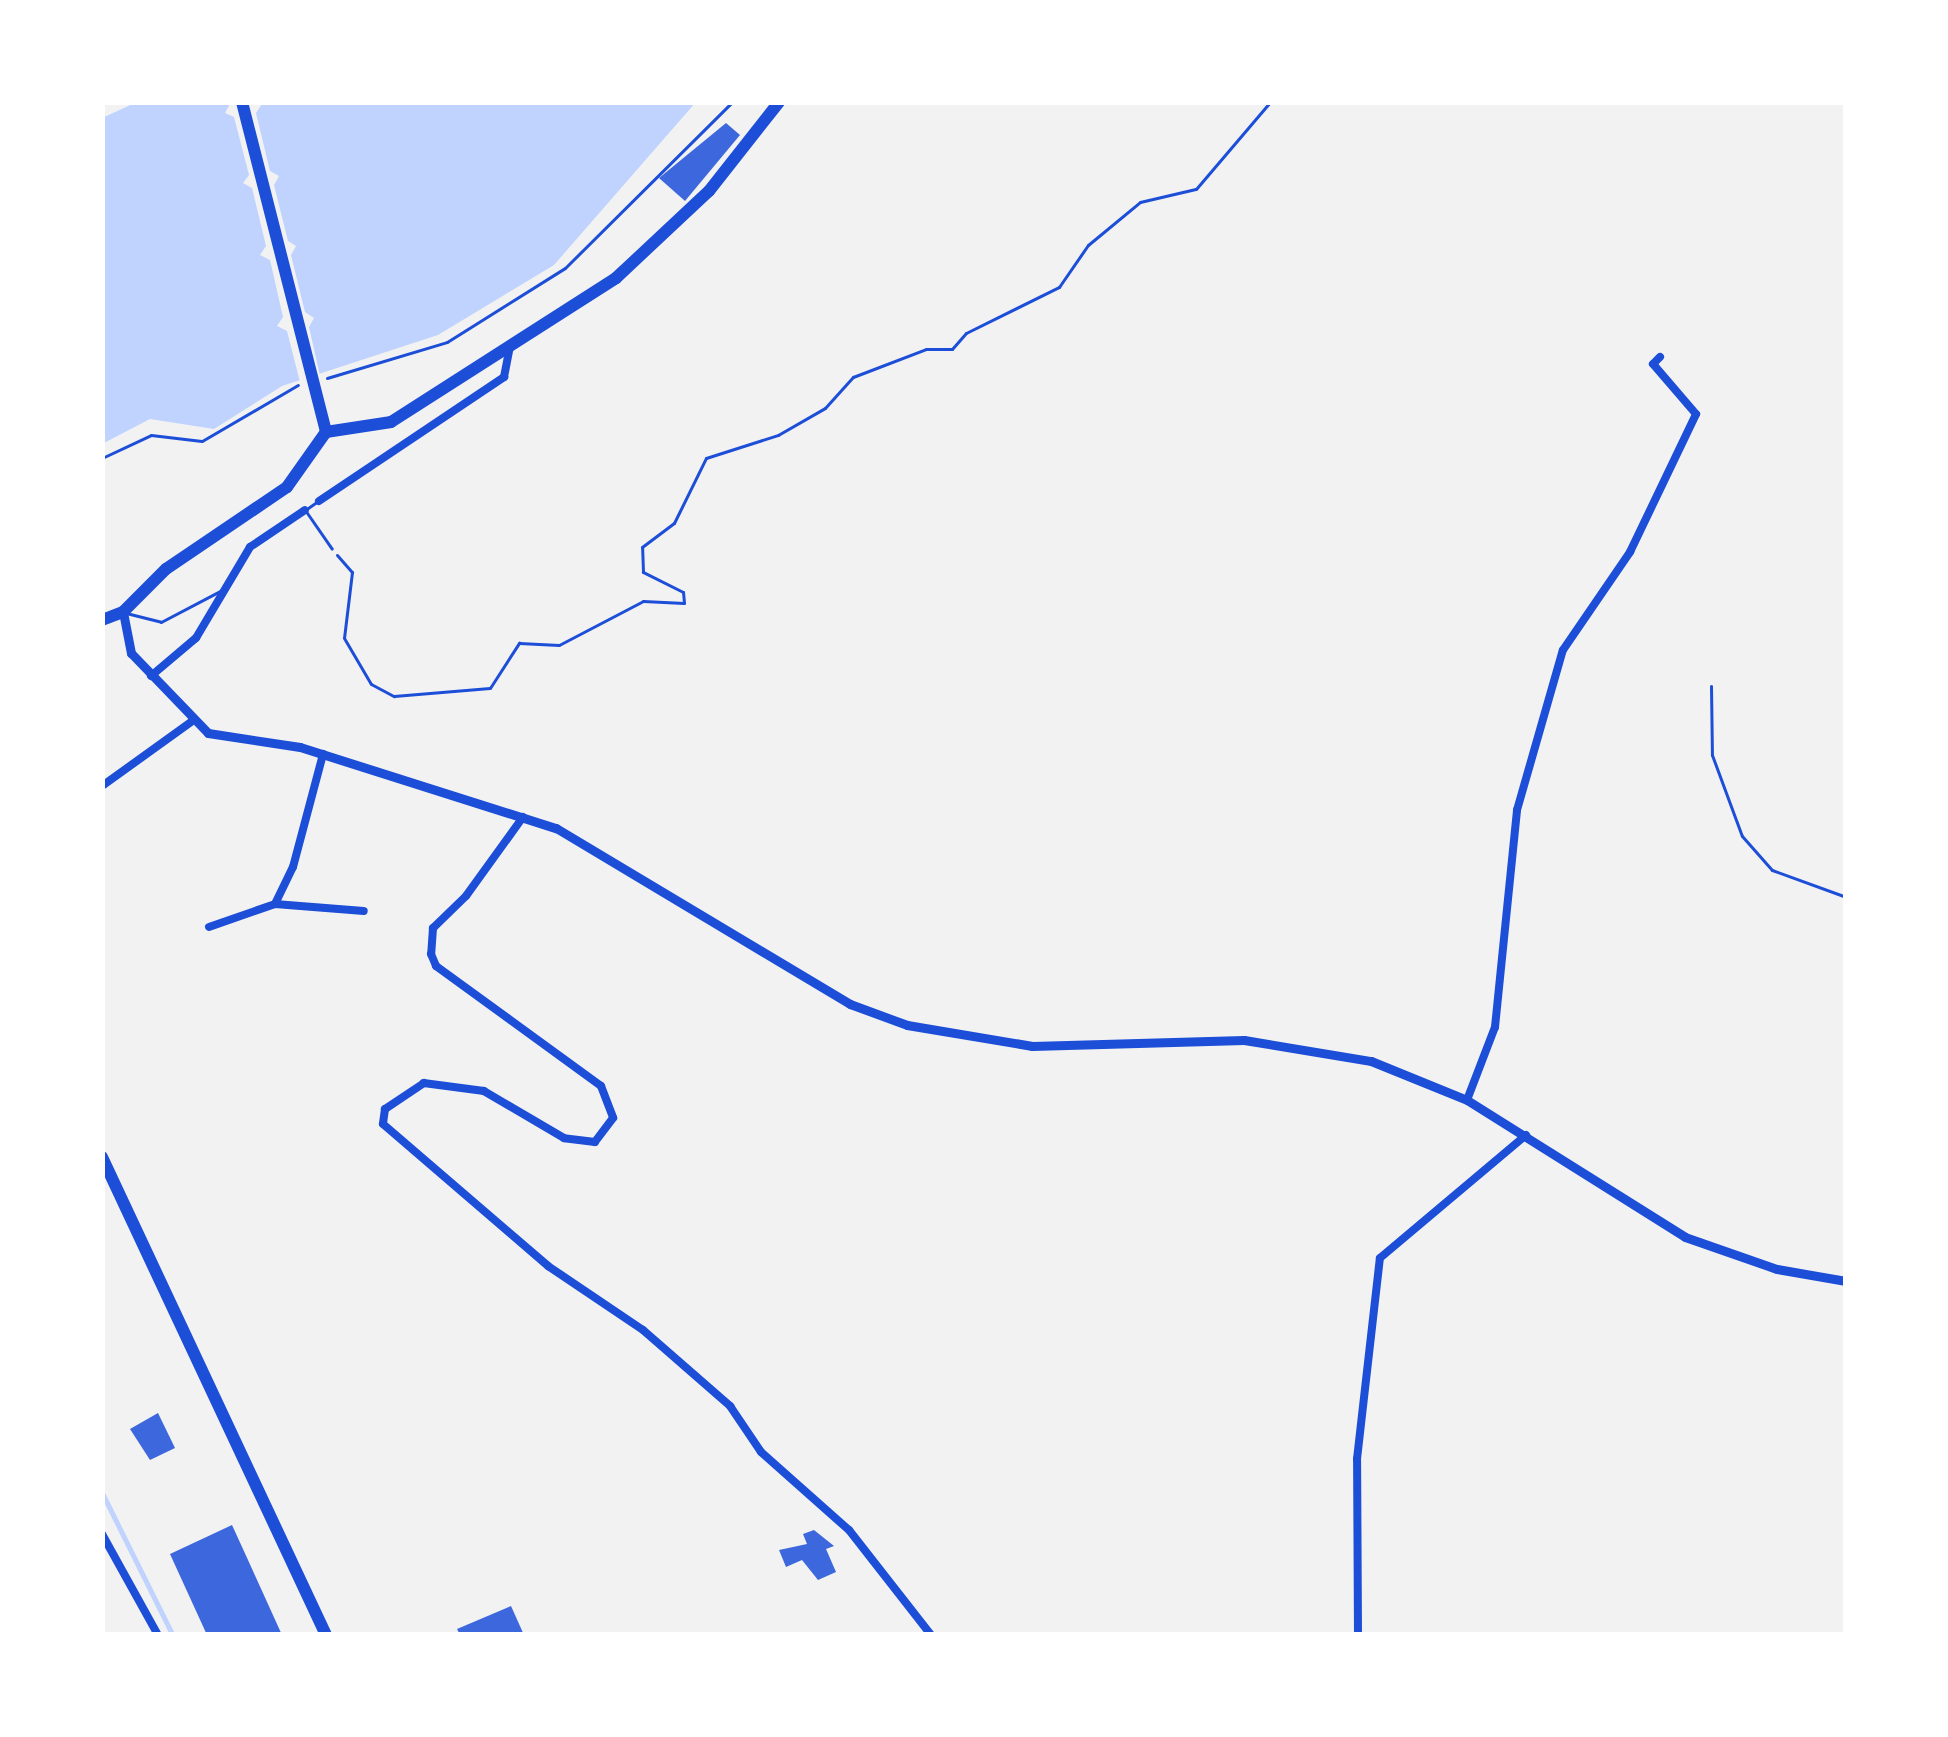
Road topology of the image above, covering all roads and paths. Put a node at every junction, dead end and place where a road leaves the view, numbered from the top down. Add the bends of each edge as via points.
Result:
1 (242, 102) edge
2 (732, 102) edge
3 (779, 102) edge
4 (1270, 102) edge
5 (510, 345) junction
6 (1660, 357) dead end
7 (312, 383) junction
8 (326, 432) junction
9 (102, 458) edge
10 (319, 501) joint
11 (305, 510) junction
12 (332, 550) joint
13 (227, 587) junction
14 (123, 612) junction
15 (102, 620) edge
16 (150, 677) junction
17 (1711, 686) dead end
18 (191, 722) junction
19 (323, 754) junction
20 (102, 786) edge
21 (523, 816) junction
22 (1846, 897) edge
23 (275, 904) junction
24 (364, 911) dead end
25 (209, 927) dead end
26 (1467, 1100) junction
27 (1526, 1135) junction
28 (102, 1157) edge
29 (1845, 1279) edge
30 (102, 1534) edge
31 (158, 1635) edge
32 (326, 1635) edge
33 (931, 1635) edge
34 (1358, 1635) edge

1 - 7 main road
2 - 7 path via 550,278 431,349
3 - 5 main road via 673,228 616,278
4 - 12 path via 1196,189 1140,202 1088,244 1058,287 966,333 952,349 926,349 853,377 825,407 778,435 706,458 674,524 642,547 643,572 683,592 684,603 616,609 559,644 519,643 490,688 394,696 377,690 344,638 352,572
5 - 8 main road via 391,422
5 - 10 street via 504,377
6 - 26 street via 1653,364 1696,414 1630,552 1563,650 1517,810 1495,1028
7 - 8 main road
7 - 9 path via 202,441 151,435
8 - 14 main road via 287,487 166,569
10 - 11 lane
11 - 12 lane
11 - 13 street via 250,547
13 - 14 lane via 161,622
13 - 16 street via 196,638
14 - 15 main road
14 - 16 street via 131,652
16 - 18 street
17 - 22 path via 1712,755 1742,836 1772,870
18 - 19 street via 229,738
18 - 20 street
19 - 21 street
19 - 23 street
21 - 26 street via 597,850 775,962 907,1025 1032,1046 1244,1040 1315,1049 1371,1061
21 - 33 street via 433,928 430,954 601,1086 613,1118 596,1142 564,1138 484,1091 424,1083 385,1108 383,1124 730,1406 761,1452 849,1530
23 - 24 street
23 - 25 street
26 - 27 street
27 - 29 street via 1685,1237 1777,1269
27 - 34 street via 1380,1258 1357,1459
28 - 32 main road
30 - 31 street

